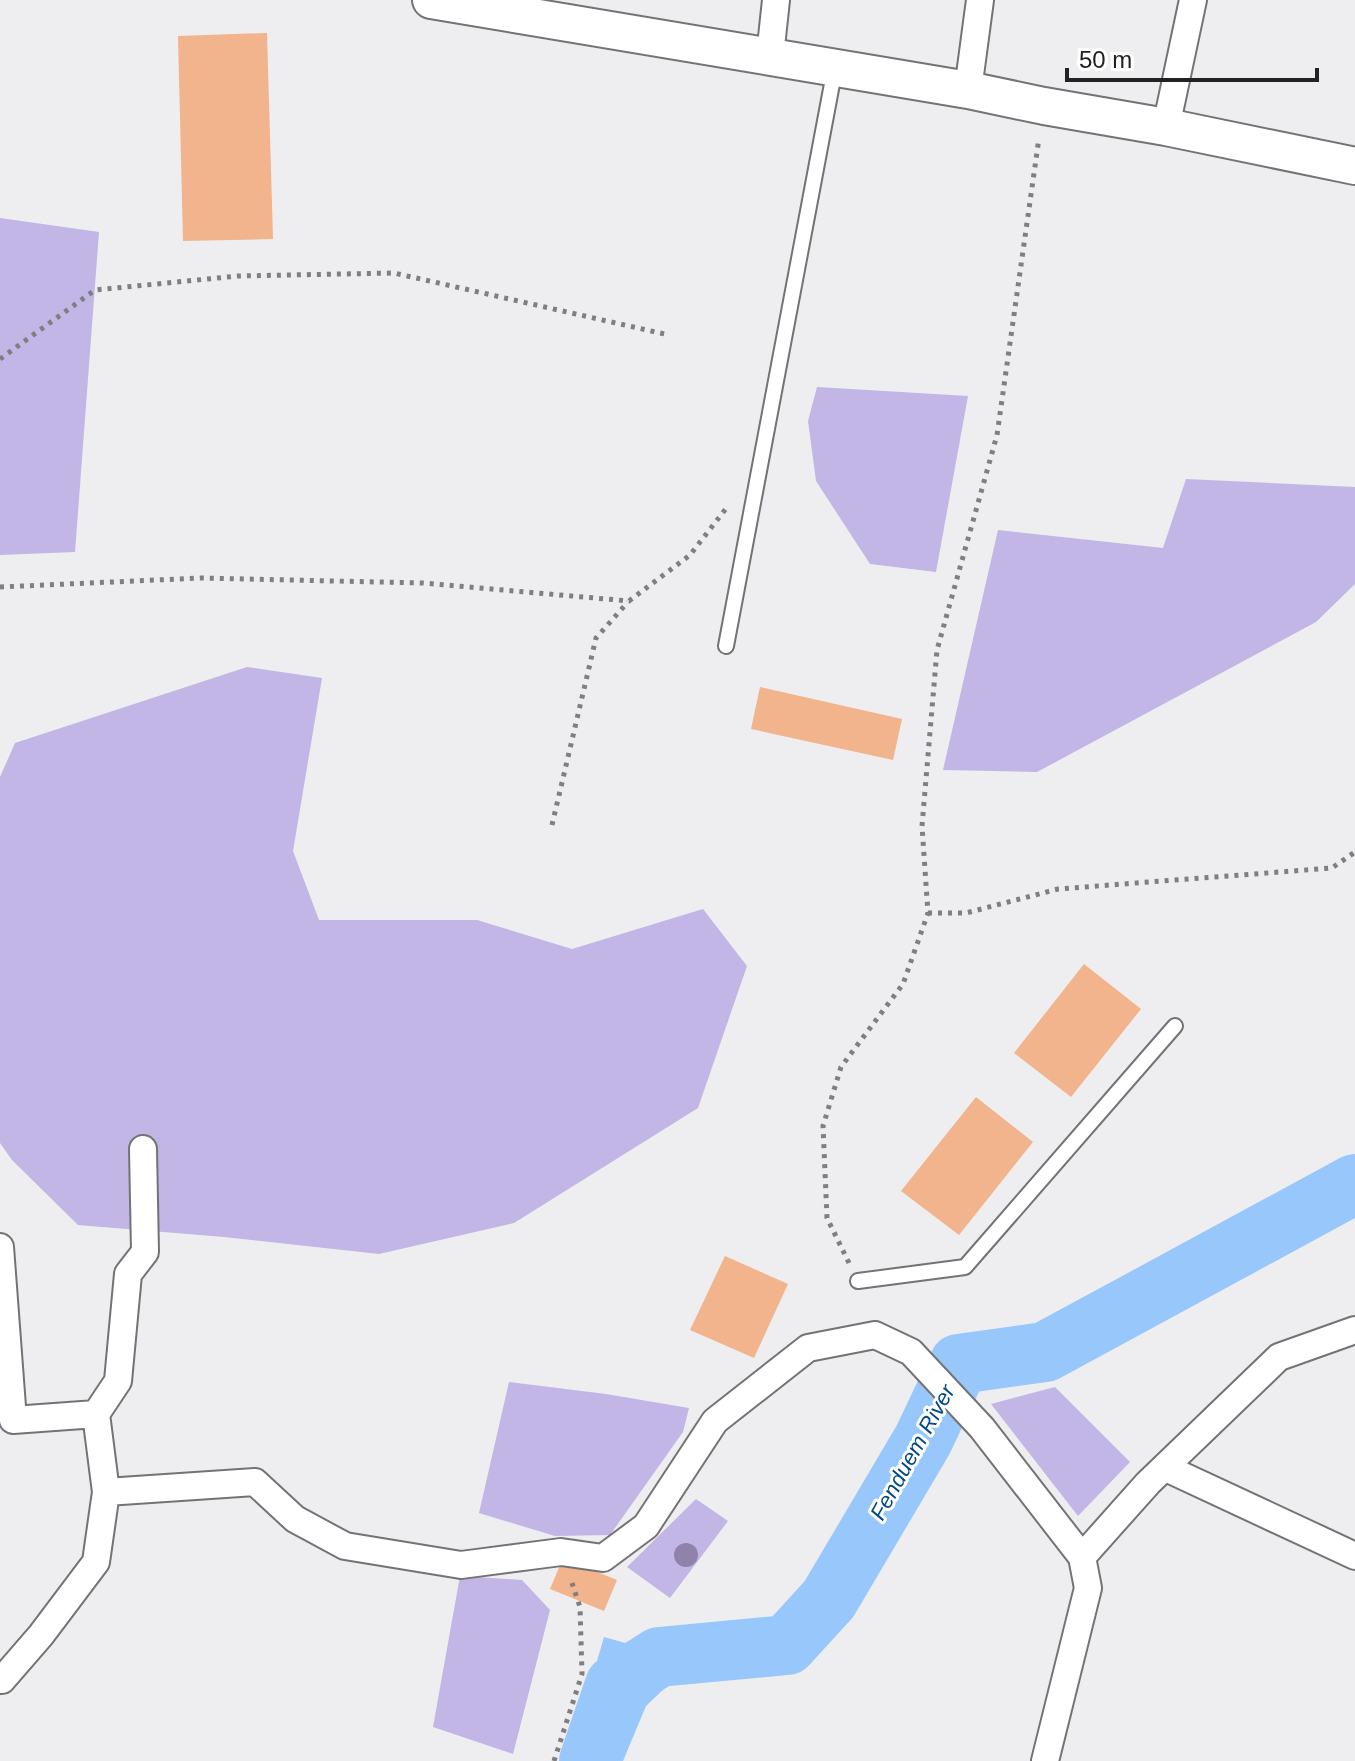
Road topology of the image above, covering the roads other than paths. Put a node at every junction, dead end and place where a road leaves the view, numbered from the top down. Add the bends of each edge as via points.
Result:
1 (776, 0) edge
2 (980, 0) edge
3 (1193, 0) edge
4 (438, 1) edge
5 (770, 56) junction
6 (835, 68) junction
7 (968, 90) junction
8 (1166, 127) junction
9 (1355, 166) edge
10 (726, 646) dead end
11 (1175, 1026) dead end
12 (143, 1149) dead end
13 (0, 1247) edge
14 (858, 1281) road end
15 (1355, 1330) edge
16 (96, 1414) junction
17 (1166, 1468) junction
18 (106, 1492) junction
19 (1355, 1556) edge
20 (1082, 1557) junction
21 (0, 1680) edge
22 (1045, 1761) edge

1 - 5 street
2 - 7 street
3 - 8 street
4 - 5 street
5 - 6 street
6 - 7 street
6 - 10 lane
7 - 8 street
8 - 9 street
11 - 14 lane via 965,1267
12 - 16 street via 145,1252 128,1274 118,1381
13 - 16 street via 13,1420
15 - 17 street via 1279,1357
16 - 18 street
17 - 19 street
17 - 20 street
18 - 20 street via 255,1482 295,1519 345,1546 461,1565 561,1552 603,1558 646,1526 715,1421 808,1348 875,1335 911,1352 982,1428
18 - 21 street via 96,1562
20 - 22 street via 1088,1588

